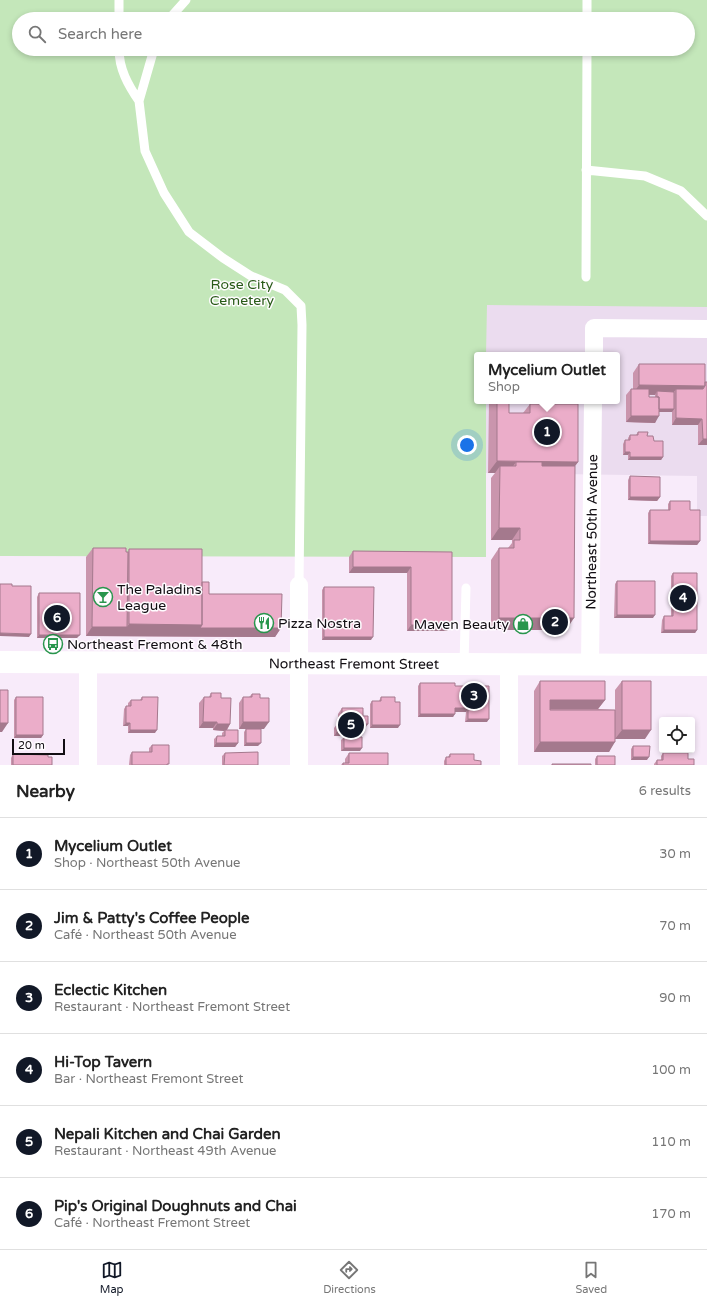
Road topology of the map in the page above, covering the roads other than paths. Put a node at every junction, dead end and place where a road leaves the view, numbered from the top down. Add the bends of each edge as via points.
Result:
1 (119, 0) edge
2 (186, 0) edge
3 (587, 0) edge
4 (119, 12) edge
5 (175, 12) edge
6 (587, 12) edge
7 (119, 56) edge
8 (152, 56) edge
9 (587, 56) edge
10 (139, 101) junction
11 (586, 170) junction
12 (707, 216) edge
13 (586, 277) dead end
14 (707, 329) edge
15 (594, 352) edge
16 (593, 404) edge
17 (299, 585) joint
18 (466, 588) dead end
19 (0, 662) edge
20 (88, 662) junction
21 (298, 663) junction
22 (464, 664) junction
23 (509, 664) junction
24 (590, 664) junction
25 (707, 665) edge
26 (88, 765) edge
27 (299, 765) edge
28 (509, 765) edge

1 - 4 lane
2 - 5 lane
3 - 6 lane
7 - 10 lane via 127,84
8 - 10 lane
9 - 11 lane
10 - 17 lane via 145,151 164,194 189,232 251,276 285,290 301,306
11 - 12 lane via 645,176 681,191
11 - 13 lane
14 - 15 street via 594,328
16 - 24 street, Northeast 50th Avenue
17 - 21 street
18 - 22 lane
19 - 20 main road, Northeast Fremont Street
20 - 21 main road, Northeast Fremont Street
20 - 26 street
21 - 22 main road, Northeast Fremont Street
21 - 27 street
22 - 23 main road, Northeast Fremont Street
23 - 24 main road, Northeast Fremont Street
23 - 28 street
24 - 25 main road, Northeast Fremont Street

